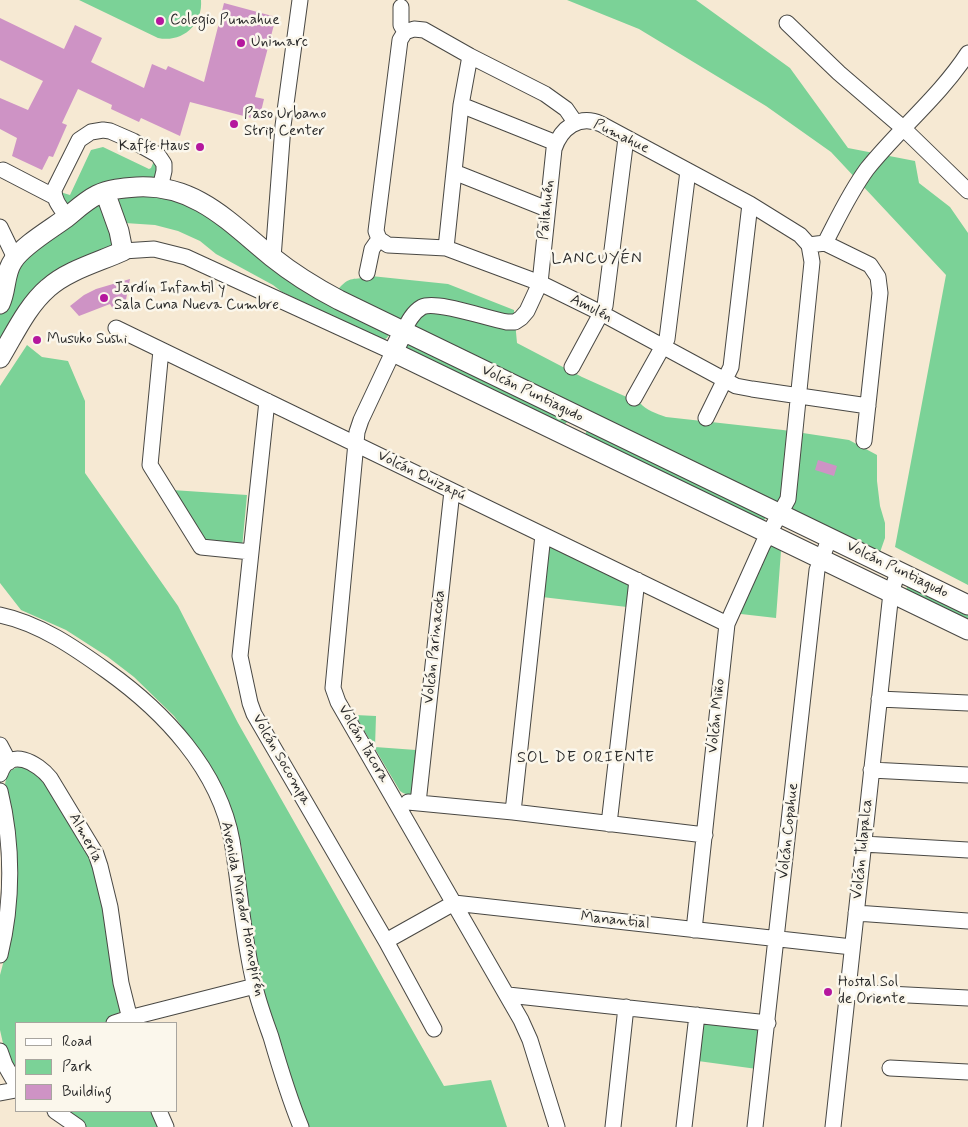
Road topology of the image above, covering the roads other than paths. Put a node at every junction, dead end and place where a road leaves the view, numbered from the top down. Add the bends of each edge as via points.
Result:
1 (298, 1) edge
2 (401, 7) dead end
3 (787, 23) dead end
4 (405, 32) junction
5 (968, 53) edge
6 (470, 56) junction
7 (461, 105) junction
8 (575, 122) junction
9 (904, 128) junction
10 (626, 138) junction
11 (556, 143) junction
12 (4, 170) dead end
13 (688, 171) junction
14 (454, 172) junction
15 (160, 188) junction
16 (968, 191) edge
17 (104, 192) junction
18 (54, 197) junction
19 (750, 204) junction
20 (547, 209) junction
21 (67, 217) junction
22 (0, 226) edge
23 (378, 240) junction
24 (825, 243) junction
25 (809, 245) junction
26 (446, 248) junction
27 (123, 251) junction
28 (15, 258) junction
29 (274, 258) junction
30 (367, 272) dead end
31 (540, 283) junction
32 (0, 304) edge
33 (601, 313) junction
34 (116, 328) dead end
35 (403, 332) junction
36 (663, 347) junction
37 (161, 350) junction
38 (394, 352) junction
39 (0, 358) edge
40 (572, 367) dead end
41 (725, 380) junction
42 (798, 396) junction
43 (634, 398) dead end
44 (267, 401) junction
45 (868, 406) junction
46 (581, 418) junction
47 (706, 418) dead end
48 (570, 437) junction
49 (864, 441) dead end
50 (356, 444) junction
51 (452, 491) junction
52 (780, 514) junction
53 (769, 533) junction
54 (543, 535) junction
55 (830, 537) junction
56 (251, 552) junction
57 (820, 558) junction
58 (898, 572) junction
59 (637, 580) junction
60 (891, 593) junction
61 (968, 605) edge
62 (0, 615) edge
63 (727, 624) junction
64 (968, 630) edge
65 (879, 699) junction
66 (968, 703) edge
67 (0, 745) edge
68 (9, 762) junction
69 (871, 770) junction
70 (0, 774) edge
71 (968, 776) edge
72 (0, 791) edge
73 (395, 800) junction
74 (418, 802) junction
75 (513, 812) junction
76 (609, 824) junction
77 (705, 835) junction
78 (864, 844) junction
79 (968, 850) edge
80 (454, 903) junction
81 (856, 913) junction
82 (968, 921) edge
83 (694, 930) junction
84 (777, 939) junction
85 (386, 941) junction
86 (852, 947) junction
87 (0, 955) edge
88 (255, 986) junction
89 (848, 992) junction
90 (508, 995) junction
91 (968, 998) edge
92 (626, 1007) junction
93 (697, 1015) junction
94 (130, 1020) edge
95 (768, 1023) junction
96 (434, 1029) dead end
97 (0, 1051) edge
98 (890, 1068) dead end
99 (968, 1072) edge
100 (15, 1082) edge
101 (15, 1090) edge
102 (0, 1093) edge
103 (56, 1112) edge
104 (159, 1112) edge
105 (78, 1127) edge
106 (166, 1127) edge
107 (301, 1127) edge
108 (557, 1127) edge
109 (613, 1127) edge
110 (684, 1127) edge
111 (755, 1127) edge
112 (833, 1127) edge

1 - 29 street via 283,126
2 - 4 street via 401,24
3 - 9 street
4 - 6 street, Pumahue via 424,30
4 - 23 street via 400,40 394,86 376,231
5 - 9 street
6 - 7 street
6 - 8 street, Pumahue via 553,99
7 - 11 street
7 - 14 street
8 - 10 street, Pumahue via 596,122
8 - 11 street, Pailahuén via 564,130
9 - 16 street
9 - 24 street via 868,169
10 - 13 street, Pumahue
10 - 33 street via 605,306
11 - 20 street, Pailahuén
12 - 18 street
13 - 19 street, Pumahue
13 - 36 street via 667,339
14 - 20 street
14 - 26 street
15 - 17 main road, Volcán Puntiagudo via 132,187
15 - 18 street via 164,164 158,155 110,131 96,131 79,140 54,190
15 - 29 main road, Volcán Puntiagudo via 184,194 208,206
17 - 21 main road, Volcán Puntiagudo
17 - 27 main road via 120,231
18 - 21 street
19 - 25 street, Pumahue via 800,235
19 - 41 street via 731,367
20 - 31 street, Pailahuén
21 - 28 main road, Volcán Puntiagudo
22 - 28 street
23 - 26 street, Amulén via 388,245
23 - 30 street via 372,249
24 - 25 street
24 - 45 street via 870,265 878,277 880,293
25 - 42 street, Volcán Miño via 812,262
26 - 31 street, Amulén
27 - 38 street, Volcán Puntiagudo via 154,249 186,257
27 - 39 main road, Volcán Puntiagudo via 49,287 27,314
28 - 32 main road
29 - 35 main road, Volcán Puntiagudo via 327,294
31 - 33 street, Amulén
31 - 35 street, Pailahuén via 527,311 515,322 430,305 414,313
33 - 36 street, Amulén
33 - 40 street
34 - 37 street, Volcán Quizapú
35 - 38 main road, Volcán Tacora
35 - 46 main road, Volcán Puntiagudo
36 - 41 street, Amulén
36 - 43 street
37 - 44 street, Volcán Quizapú
37 - 56 street via 150,465 201,547
38 - 48 main road, Volcán Puntiagudo
38 - 50 street, Volcán Tacora via 361,420
41 - 42 street, Amulén via 736,386
41 - 47 street
42 - 45 street, Amulén
42 - 52 street, Volcán Miño via 789,492
44 - 50 street, Volcán Quizapú
44 - 56 street, Volcán Socompa
45 - 49 street
46 - 48 main road
46 - 52 main road, Volcán Puntiagudo
48 - 53 main road, Volcán Puntiagudo
50 - 51 street, Volcán Quizapú
50 - 73 street, Volcán Tacora via 332,688
51 - 54 street, Volcán Quizapú
51 - 74 street, Volcán Parinacota
52 - 53 street, Volcán Miño
52 - 55 main road, Volcán Puntiagudo
53 - 57 main road, Volcán Puntiagudo
53 - 63 street, Volcán Miño
54 - 59 street, Volcán Quizapú
54 - 75 street
55 - 57 street, Volcán Copahue
55 - 58 main road, Volcán Puntiagudo
56 - 85 street, Volcán Socompa via 240,656 250,703
57 - 60 main road, Volcán Puntiagudo
57 - 84 street, Volcán Copahue
58 - 60 street, Volcán Tulapalca
58 - 61 main road, Volcán Puntiagudo
59 - 63 street, Volcán Quizapú
59 - 76 street
60 - 64 main road, Volcán Puntiagudo
60 - 65 street, Volcán Tulapalca
62 - 88 street, Avenida Mirador Hornopirén via 39,630 93,661 141,697 188,747 209,780 232,840
63 - 77 street, Volcán Miño
65 - 66 street
65 - 69 street, Volcán Tulapalca
67 - 68 street
68 - 70 street
68 - 94 street, Almería via 20,759 35,763 43,770 96,854 104,878 120,984
69 - 71 street
69 - 78 street, Volcán Tulapalca
72 - 87 street via 6,818 10,886
73 - 74 street
73 - 80 street, Volcán Tacora
74 - 75 street
75 - 76 street
76 - 77 street
77 - 83 street, Volcán Miño
78 - 79 street
78 - 81 street, Volcán Tulapalca
80 - 83 street, Manantial
80 - 85 street
80 - 90 street, Volcán Tacora
81 - 82 street
81 - 86 street, Volcán Tulapalca
83 - 84 street, Manantial
84 - 86 street, Manantial
84 - 95 street, Volcán Copahue
85 - 96 street, Volcán Socompa
86 - 89 street, Volcán Tulapalca
88 - 94 street
88 - 107 street, Avenida Mirador Hornopirén
89 - 91 street
89 - 112 street, Volcán Tulapalca
90 - 92 street
90 - 108 street, Volcán Tacora via 528,1035
92 - 93 street
92 - 109 street
93 - 95 street
93 - 110 street
95 - 111 street, Volcán Copahue
97 - 100 street
98 - 99 street
101 - 102 street
103 - 105 street
104 - 106 street

